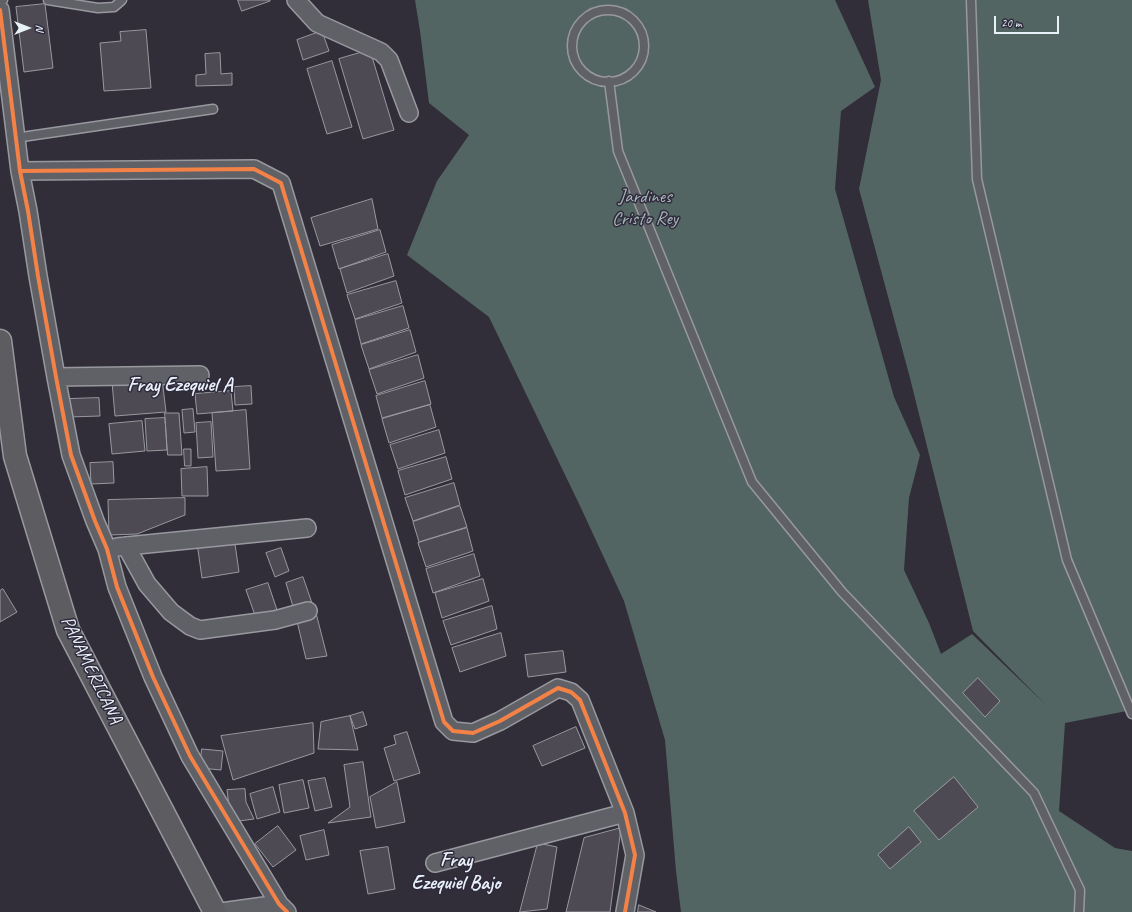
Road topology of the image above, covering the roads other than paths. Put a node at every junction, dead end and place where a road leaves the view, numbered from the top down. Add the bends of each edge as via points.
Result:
1 (0, 0) edge
2 (3, 0) edge
3 (48, 0) edge
4 (122, 0) edge
5 (296, 0) edge
6 (612, 0) edge
7 (972, 0) edge
8 (612, 9) junction
9 (0, 10) edge
10 (609, 81) junction
11 (213, 109) dead end
12 (409, 113) dead end
13 (15, 138) junction
14 (20, 171) junction
15 (0, 341) edge
16 (200, 375) dead end
17 (56, 377) junction
18 (307, 528) dead end
19 (126, 546) junction
20 (107, 549) junction
21 (308, 611) dead end
22 (1132, 714) edge
23 (625, 813) junction
24 (435, 863) dead end
25 (283, 908) edge
26 (216, 912) edge
27 (221, 912) edge
28 (625, 912) edge
29 (1079, 912) edge

1 - 2 lane
3 - 4 lane via 98,8 114,7
5 - 12 street via 317,23 381,52 388,60
6 - 8 lane
7 - 22 lane via 977,179 1067,560
8 - 10 lane via 624,13 636,22 644,42 643,55 638,66 625,78
8 - 10 lane via 596,11 585,17 572,39 574,58 580,69 598,81
9 - 13 street
10 - 29 lane via 618,151 752,482 842,592 1034,793 1080,890
11 - 13 lane
13 - 14 street
14 - 17 street
14 - 23 street via 254,169 281,183 444,722 453,731 472,733 500,721 558,688 571,692 580,700
15 - 26 main road, PANAMERICANA via 15,456 68,630
16 - 17 street
17 - 20 street via 71,455
18 - 19 street
19 - 20 street
19 - 21 street via 147,584 172,612 190,626 200,630 275,620
20 - 25 street via 117,587 153,677 190,756
23 - 24 street
23 - 28 street via 635,855
25 - 27 street

